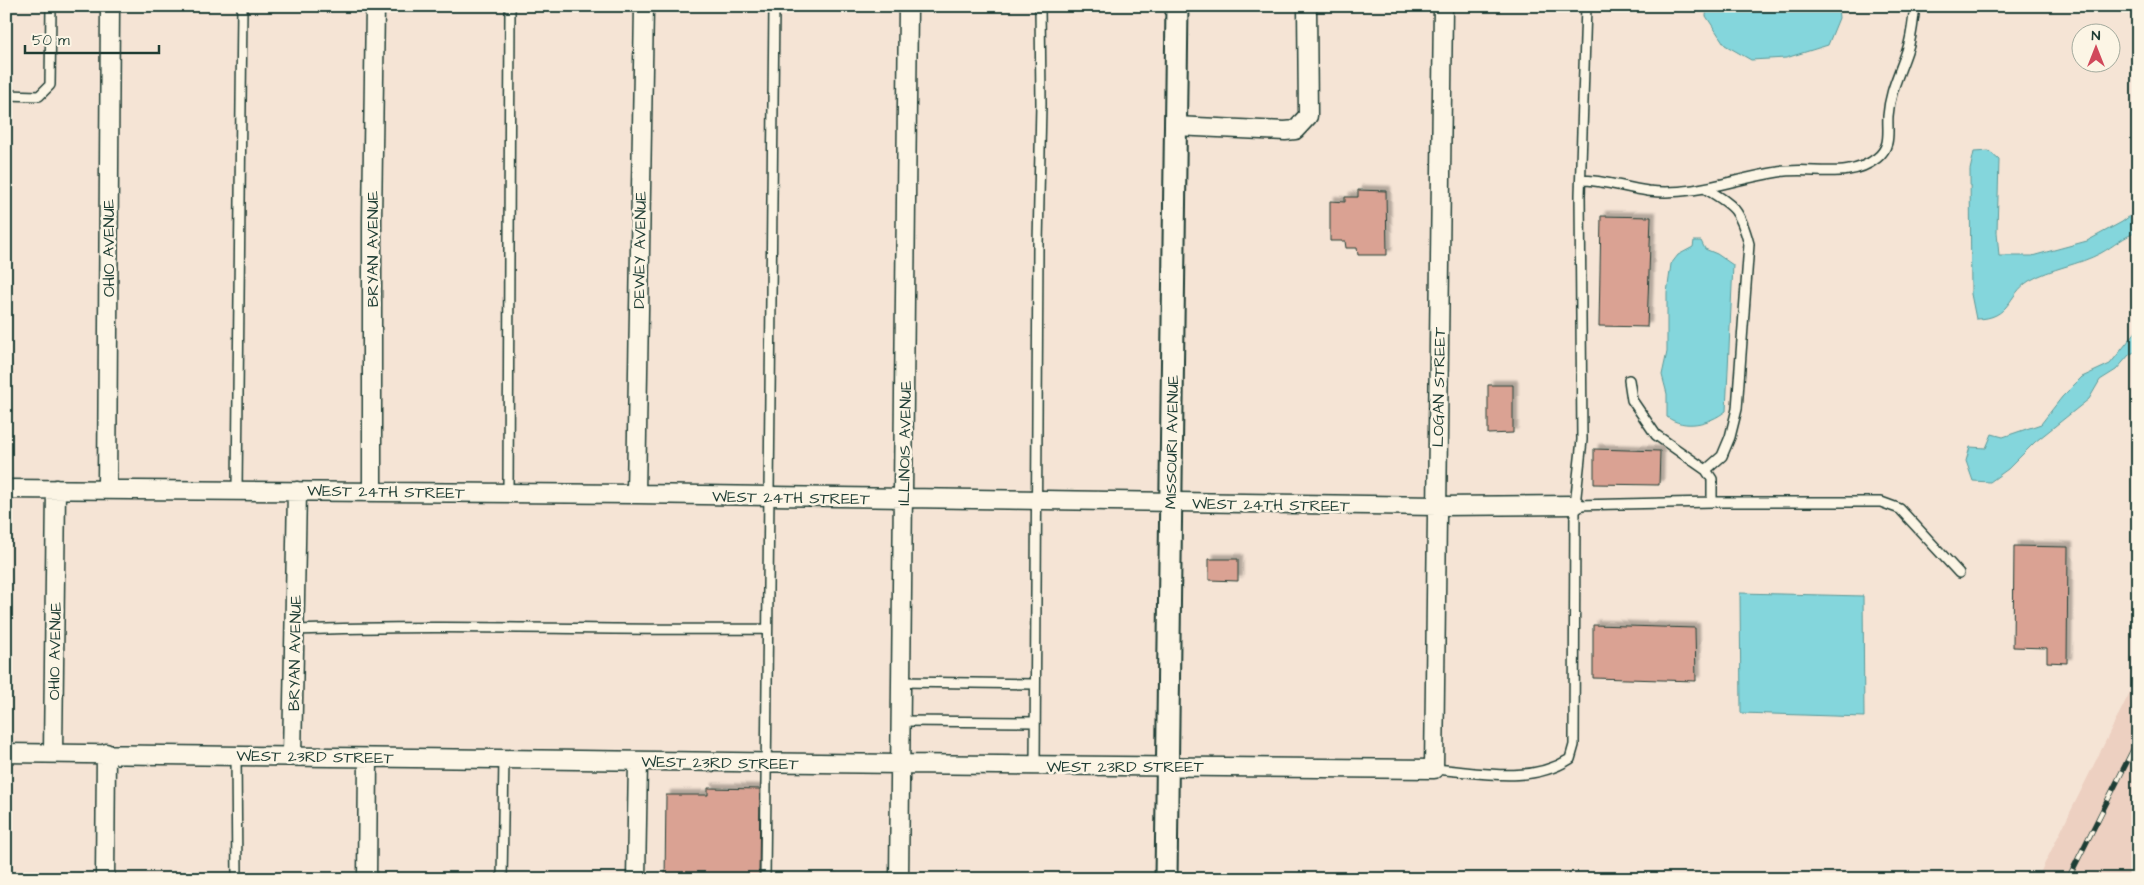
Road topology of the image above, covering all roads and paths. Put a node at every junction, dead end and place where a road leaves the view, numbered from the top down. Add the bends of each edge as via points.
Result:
1 (51, 6) edge
2 (110, 6) edge
3 (242, 6) edge
4 (375, 6) edge
5 (510, 6) edge
6 (644, 6) edge
7 (774, 6) edge
8 (908, 6) edge
9 (1040, 6) edge
10 (1177, 6) edge
11 (1307, 6) edge
12 (1443, 6) edge
13 (1586, 6) edge
14 (1915, 6) edge
15 (6, 95) edge
16 (1175, 126) junction
17 (1581, 180) junction
18 (1706, 189) junction
19 (1629, 380) dead end
20 (1706, 470) junction
21 (6, 489) edge
22 (56, 489) junction
23 (107, 489) junction
24 (237, 490) junction
25 (297, 490) junction
26 (372, 491) junction
27 (508, 493) junction
28 (636, 494) junction
29 (768, 496) junction
30 (903, 499) junction
31 (1036, 500) junction
32 (1170, 502) junction
33 (1712, 502) junction
34 (1437, 506) junction
35 (1576, 506) junction
36 (1959, 574) dead end
37 (767, 629) junction
38 (295, 630) junction
39 (901, 682) junction
40 (1036, 684) junction
41 (901, 721) junction
42 (1035, 722) junction
43 (6, 753) edge
44 (53, 753) junction
45 (106, 753) junction
46 (236, 755) junction
47 (292, 756) junction
48 (368, 758) junction
49 (504, 759) junction
50 (638, 761) junction
51 (766, 763) junction
52 (901, 764) junction
53 (1035, 766) junction
54 (1167, 767) junction
55 (1434, 769) junction
56 (105, 879) edge
57 (237, 879) edge
58 (367, 879) edge
59 (502, 879) edge
60 (636, 879) edge
61 (765, 879) edge
62 (900, 879) edge
63 (1166, 879) edge

1 - 15 lane via 50,85 40,96
2 - 23 street, OHIO AVENUE
3 - 24 lane
4 - 26 street, BRYAN AVENUE
5 - 27 lane
6 - 28 street, DEWEY AVENUE
7 - 29 lane
8 - 30 street, ILLINOIS AVENUE
9 - 31 lane
10 - 16 street, MISSOURI AVENUE
11 - 16 street via 1308,116 1295,130
12 - 34 street, LOGAN STREET
13 - 17 lane
14 - 18 lane via 1908,49 1890,94 1889,139 1879,157 1858,168 1835,172 1780,171
16 - 32 street, MISSOURI AVENUE
17 - 18 lane via 1647,191
17 - 35 lane via 1582,440
18 - 20 lane via 1731,204 1744,223 1749,244 1738,409 1722,456
19 - 20 lane via 1632,400 1656,435
20 - 33 lane via 1712,479
21 - 22 street, WEST 24TH STREET
22 - 23 street, WEST 24TH STREET
22 - 44 street, OHIO AVENUE
23 - 24 street, WEST 24TH STREET
24 - 25 street, WEST 24TH STREET
25 - 26 street, WEST 24TH STREET
25 - 38 street, BRYAN AVENUE
26 - 27 street, WEST 24TH STREET
27 - 28 street, WEST 24TH STREET
28 - 29 street, WEST 24TH STREET
29 - 30 street, WEST 24TH STREET
29 - 37 lane
30 - 31 street, WEST 24TH STREET
30 - 39 street, ILLINOIS AVENUE
31 - 32 street, WEST 24TH STREET
31 - 40 lane
32 - 34 street, WEST 24TH STREET
32 - 54 street, MISSOURI AVENUE
33 - 35 lane
33 - 36 lane via 1881,502 1892,505 1900,509
34 - 35 street, WEST 24TH STREET
34 - 55 street, LOGAN STREET
35 - 55 lane via 1574,745 1570,759 1555,769 1522,776
37 - 38 lane via 412,627
37 - 51 lane
38 - 47 street, BRYAN AVENUE
39 - 40 lane
39 - 41 street, ILLINOIS AVENUE
40 - 42 lane
41 - 42 lane
41 - 52 street, ILLINOIS AVENUE
42 - 53 lane
43 - 44 street, WEST 23RD STREET
44 - 45 street, WEST 23RD STREET
45 - 46 street, WEST 23RD STREET
45 - 56 street
46 - 47 street, WEST 23RD STREET
46 - 57 lane
47 - 48 street, WEST 23RD STREET
48 - 49 street, WEST 23RD STREET
48 - 58 street
49 - 50 street, WEST 23RD STREET
49 - 59 lane
50 - 51 street, WEST 23RD STREET
50 - 60 street
51 - 52 street, WEST 23RD STREET
51 - 61 lane
52 - 53 street, WEST 23RD STREET
52 - 62 street, ILLINOIS AVENUE
53 - 54 street, WEST 23RD STREET
54 - 55 street, WEST 23RD STREET
54 - 63 street, MISSOURI AVENUE

